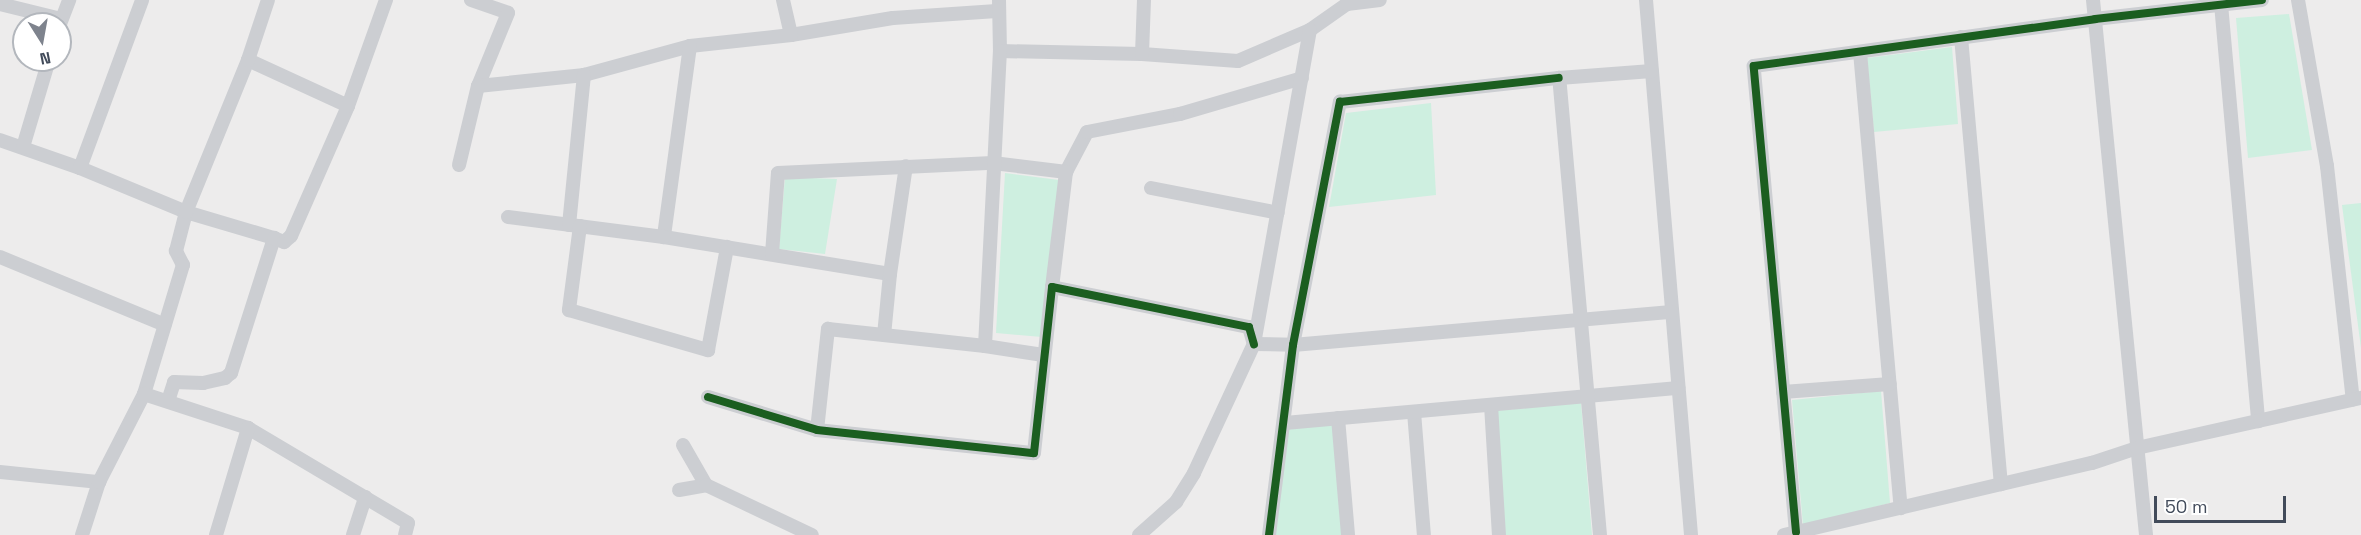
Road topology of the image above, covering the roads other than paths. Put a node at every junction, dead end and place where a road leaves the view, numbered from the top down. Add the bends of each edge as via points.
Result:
1 (142, 0) edge
2 (268, 0) edge
3 (386, 0) edge
4 (471, 0) edge
5 (783, 0) edge
6 (1144, 0) edge
7 (1380, 0) edge
8 (1646, 0) edge
9 (2093, 0) edge
10 (2262, 0) edge
11 (2298, 0) edge
12 (0, 4) edge
13 (2221, 4) junction
14 (998, 6) edge
15 (28, 12) edge
16 (2095, 18) junction
17 (1310, 30) junction
18 (791, 35) junction
19 (1961, 37) junction
20 (690, 46) junction
21 (1000, 51) junction
22 (1860, 52) junction
23 (1142, 54) junction
24 (248, 60) junction
25 (1652, 71) junction
26 (45, 72) edge
27 (584, 75) junction
28 (1302, 78) junction
29 (1559, 78) junction
30 (478, 86) junction
31 (348, 106) junction
32 (0, 140) edge
33 (22, 147) junction
34 (993, 163) junction
35 (459, 165) dead end
36 (906, 166) junction
37 (81, 168) junction
38 (1065, 172) junction
39 (1151, 188) dead end
40 (186, 212) junction
41 (1278, 213) junction
42 (508, 217) dead end
43 (575, 226) junction
44 (664, 237) junction
45 (273, 238) junction
46 (727, 247) junction
47 (772, 254) junction
48 (0, 257) edge
49 (890, 274) junction
50 (1052, 287) junction
51 (1672, 312) junction
52 (1580, 320) junction
53 (165, 325) junction
54 (884, 335) junction
55 (1254, 344) junction
56 (1293, 345) junction
57 (985, 346) junction
58 (1043, 355) junction
59 (1890, 384) junction
60 (1678, 388) junction
61 (1784, 392) junction
62 (144, 394) junction
63 (1587, 396) junction
64 (708, 397) dead end
65 (2357, 399) edge
66 (168, 401) junction
67 (1491, 405) junction
68 (1414, 412) junction
69 (1338, 418) junction
70 (2258, 421) junction
71 (1285, 423) junction
72 (248, 428) junction
73 (817, 430) junction
74 (683, 445) dead end
75 (2137, 448) junction
76 (0, 472) edge
77 (99, 482) junction
78 (2001, 484) junction
79 (706, 485) junction
80 (680, 490) dead end
81 (365, 497) junction
82 (1901, 508) junction
83 (1790, 534) edge
84 (82, 535) edge
85 (216, 535) edge
86 (353, 535) edge
87 (405, 535) edge
88 (812, 535) edge
89 (1139, 535) edge
90 (1269, 535) edge
91 (1348, 535) edge
92 (1424, 535) edge
93 (1499, 535) edge
94 (1600, 535) edge
95 (1691, 535) edge
96 (2146, 535) edge

1 - 37 street
2 - 24 street
3 - 31 street
4 - 30 street via 508,13
5 - 18 street
6 - 23 street
7 - 17 street via 1347,4
8 - 25 street
9 - 16 street
10 - 13 street
11 - 65 street via 2327,166
12 - 15 street
13 - 16 street
13 - 70 street
14 - 18 street
14 - 21 street
16 - 19 street
16 - 75 street
17 - 23 street via 1238,61
17 - 28 street
18 - 20 street
19 - 22 street
19 - 78 street
20 - 27 street
20 - 44 street
21 - 23 street
21 - 34 street
22 - 59 street
22 - 61 street via 1754,66
24 - 31 street
24 - 40 street
25 - 29 street
25 - 51 street
26 - 33 street
27 - 30 street
27 - 43 street
28 - 38 street via 1180,114 1088,132
28 - 41 street
29 - 52 street
29 - 56 street via 1340,102
30 - 35 street
31 - 45 street via 291,236 284,242
32 - 33 street
33 - 37 street
34 - 36 street
34 - 38 street
34 - 57 street
36 - 47 street via 778,173
36 - 49 street
37 - 40 street
38 - 50 street
39 - 41 street
40 - 45 street
40 - 53 street via 176,251 183,265
41 - 55 street
42 - 43 street
43 - 44 street
43 - 46 street via 569,310 708,350
44 - 46 street
45 - 66 street via 231,373 203,382 174,382
46 - 47 street
47 - 49 street
48 - 53 street
49 - 54 street
50 - 55 street via 1249,327
50 - 58 street
51 - 52 street
51 - 60 street
52 - 56 street
52 - 63 street
53 - 62 street
54 - 57 street
54 - 73 street via 828,329
55 - 56 street
55 - 89 street via 1194,473 1176,502
56 - 71 street
57 - 58 street
58 - 73 street via 1034,453
59 - 61 street
59 - 82 street
60 - 63 street
60 - 95 street
61 - 83 street
62 - 66 street
62 - 77 street
63 - 67 street
63 - 94 street
64 - 73 street
65 - 70 street
66 - 72 street
67 - 68 street
67 - 93 street
68 - 69 street
68 - 92 street
69 - 71 street
69 - 91 street
70 - 75 street
71 - 90 street
72 - 81 street
72 - 85 street
74 - 79 street
75 - 78 street
75 - 96 street
76 - 77 street
77 - 84 street
78 - 82 street
79 - 80 street
79 - 88 street
81 - 86 street
81 - 87 street via 408,523
82 - 83 street

